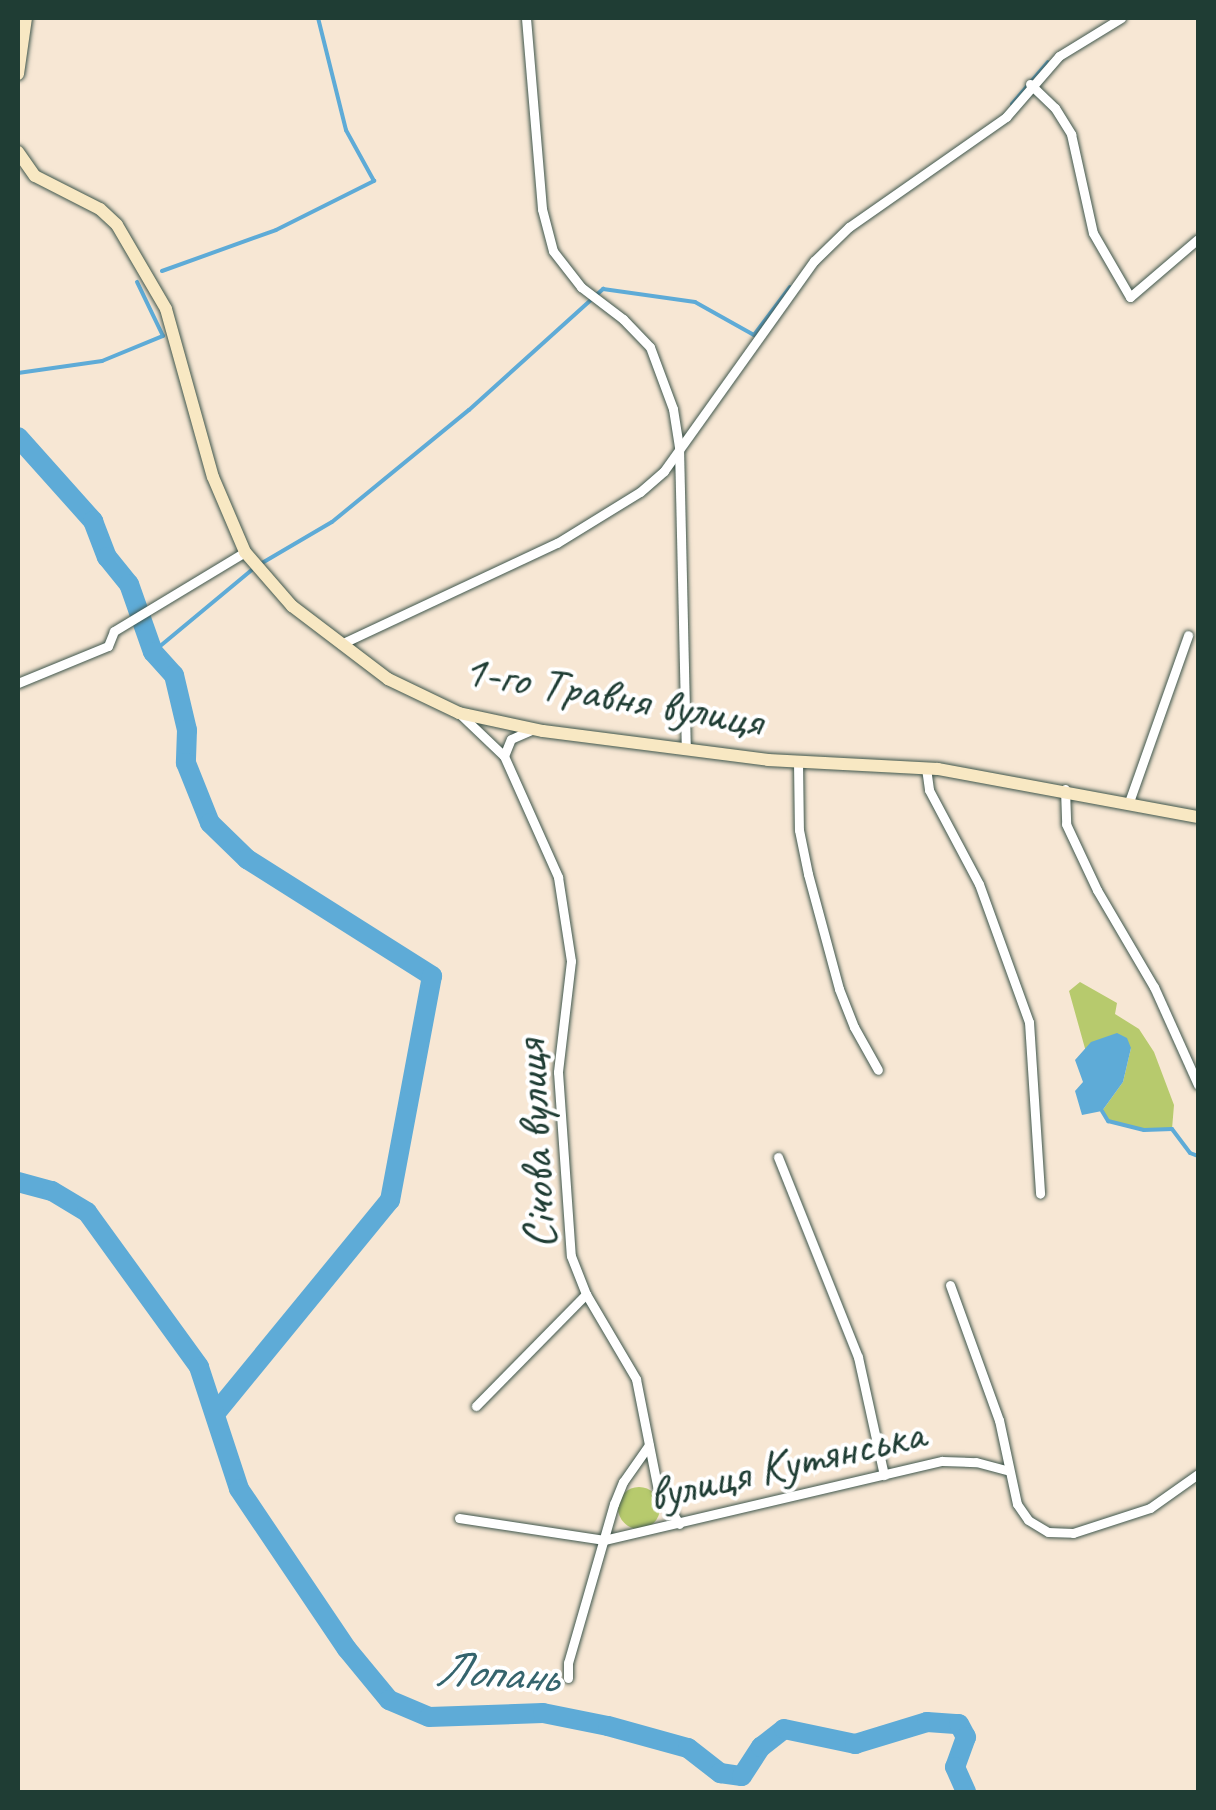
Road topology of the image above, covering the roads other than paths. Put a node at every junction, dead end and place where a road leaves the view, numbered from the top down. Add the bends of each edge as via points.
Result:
1 (26, 18) edge
2 (526, 18) edge
3 (1121, 18) edge
4 (18, 74) edge
5 (1030, 84) junction
6 (18, 152) edge
7 (1198, 239) edge
8 (679, 448) junction
9 (245, 552) junction
10 (1188, 635) dead end
11 (339, 646) junction
12 (18, 683) edge
13 (459, 713) junction
14 (535, 729) junction
15 (686, 750) junction
16 (504, 756) junction
17 (798, 762) junction
18 (926, 768) junction
19 (1065, 790) junction
20 (1128, 802) junction
21 (1198, 816) edge
22 (878, 1070) dead end
23 (1198, 1085) edge
24 (778, 1157) dead end
25 (1040, 1194) dead end
26 (950, 1284) dead end
27 (586, 1294) junction
28 (476, 1406) dead end
29 (649, 1445) junction
30 (1006, 1470) junction
31 (1198, 1474) edge
32 (884, 1476) junction
33 (459, 1518) dead end
34 (678, 1524) junction
35 (604, 1540) junction
36 (568, 1678) dead end

1 - 4 street
2 - 8 street via 542,210 553,251 580,288 650,347
3 - 5 street via 1059,56
5 - 7 street via 1070,134 1093,233 1130,297
5 - 8 street via 1006,118 849,227 814,261
6 - 9 street, 1-го Травня вулиця via 35,176 100,209 117,225 166,309 212,477
8 - 11 street via 640,492 556,543
8 - 15 street
9 - 11 street, 1-го Травня вулиця
9 - 12 street via 114,631 108,646
10 - 20 street
11 - 13 street, 1-го Травня вулиця
13 - 14 street, 1-го Травня вулиця
13 - 16 street, Січова вулиця
14 - 15 street, 1-го Травня вулиця
14 - 16 street via 510,738
15 - 17 street, 1-го Травня вулиця
16 - 27 street, Січова вулиця via 548,848 568,922 560,1144 572,1256
17 - 18 street, 1-го Травня вулиця
17 - 22 street via 808,874 844,1002
18 - 19 street, 1-го Травня вулиця
18 - 25 street via 930,790 979,884 1029,1022
19 - 20 street, 1-го Травня вулиця
19 - 23 street via 1066,824
20 - 21 street, 1-го Травня вулиця
24 - 32 street via 858,1358
26 - 30 street via 999,1420
27 - 28 street
27 - 29 street, Січова вулиця via 636,1379
29 - 34 street, Січова вулиця via 658,1490
29 - 35 street via 623,1482
30 - 31 street via 1028,1520 1048,1532 1073,1533 1150,1508
30 - 32 street, вулиця Кутянська via 942,1461
32 - 34 street, вулиця Кутянська
33 - 35 street, вулиця Кутянська
34 - 35 street, вулиця Кутянська
35 - 36 street

